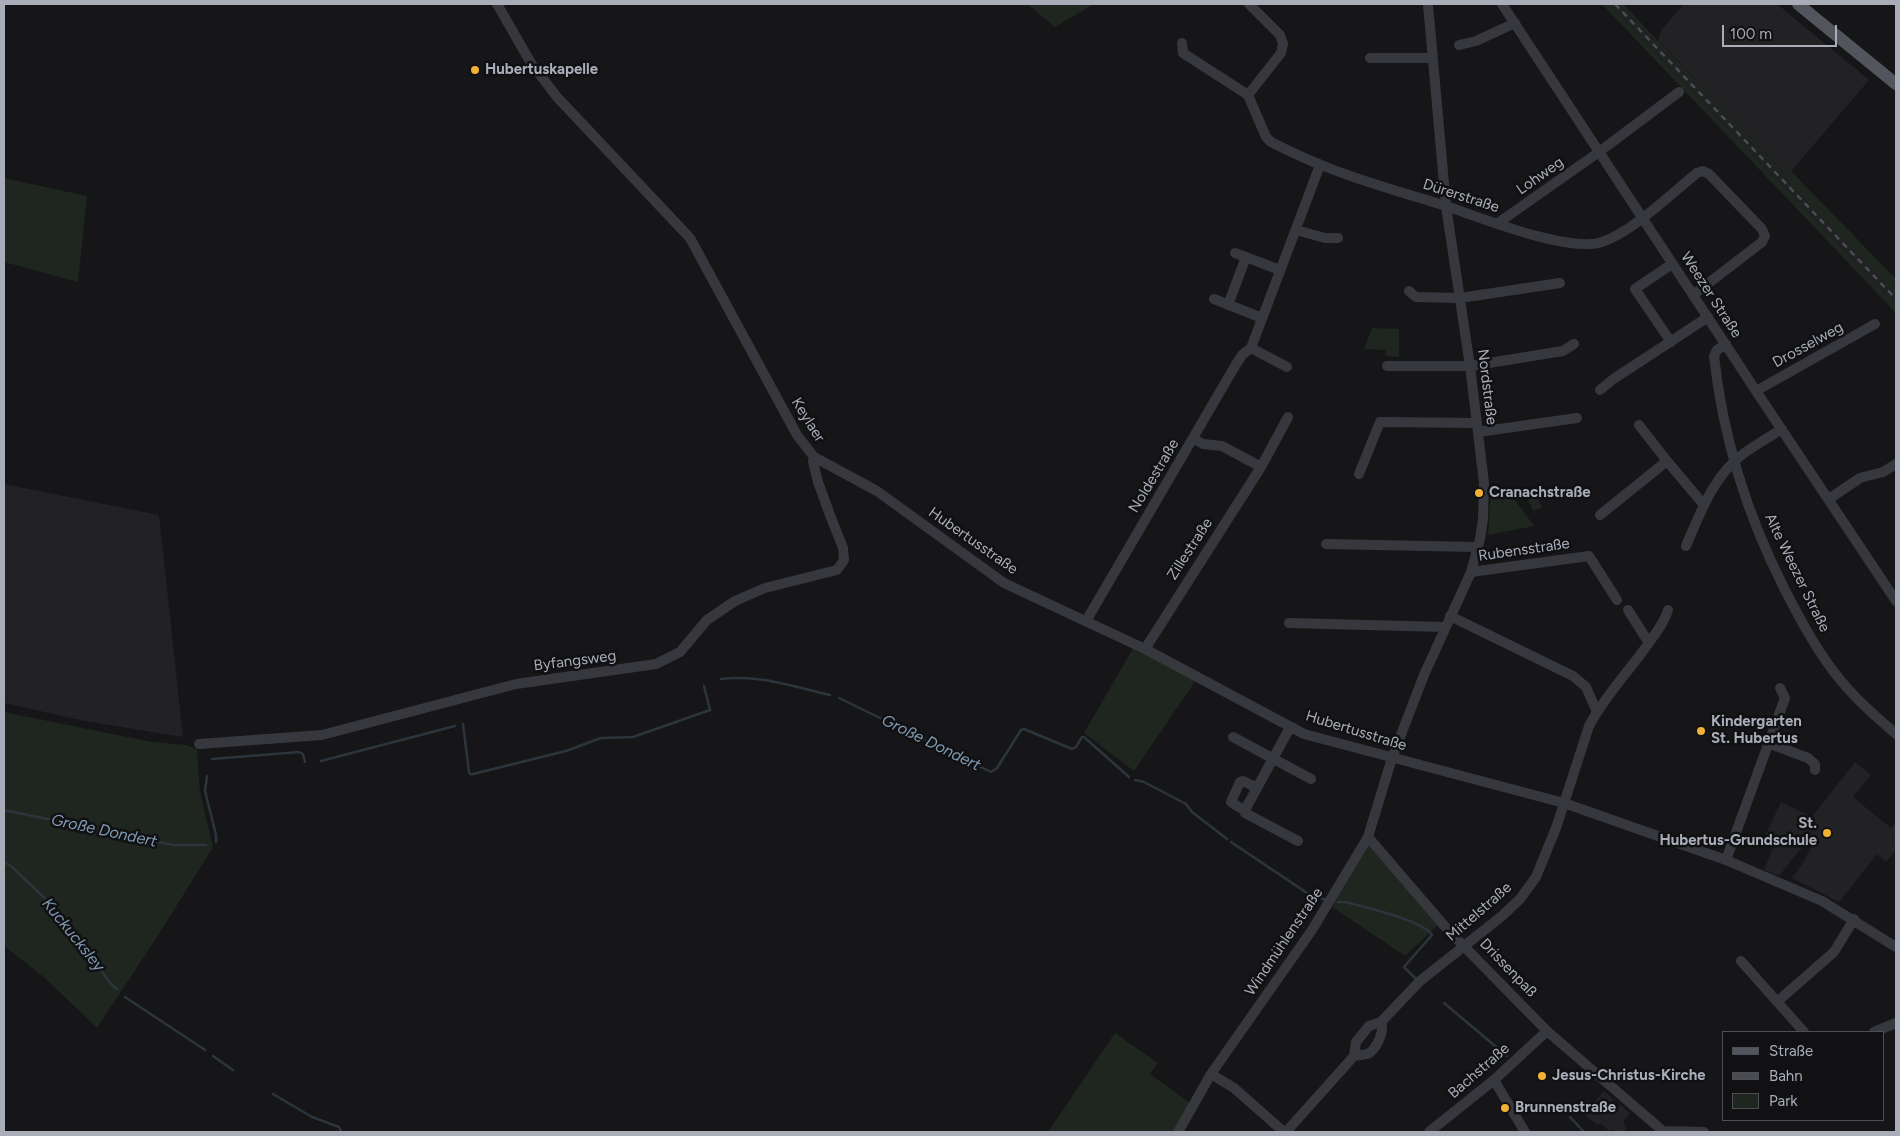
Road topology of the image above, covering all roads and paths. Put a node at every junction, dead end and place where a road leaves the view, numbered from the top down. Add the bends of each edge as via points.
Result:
1 (497, 4) edge
2 (1249, 4) edge
3 (1428, 4) edge
4 (1502, 4) edge
5 (1798, 4) edge
6 (1515, 23) junction
7 (1182, 43) dead end
8 (1459, 45) dead end
9 (1370, 58) dead end
10 (1432, 58) junction
11 (1896, 84) edge
12 (1679, 92) dead end
13 (1248, 95) junction
14 (1599, 152) junction
15 (1320, 165) junction
16 (1446, 206) junction
17 (1642, 217) junction
18 (1498, 224) junction
19 (1296, 230) junction
20 (1338, 238) dead end
21 (1235, 253) dead end
22 (1246, 257) junction
23 (1672, 264) junction
24 (1280, 270) junction
25 (1560, 284) dead end
26 (1409, 291) dead end
27 (1694, 295) junction
28 (1460, 298) junction
29 (1214, 300) dead end
30 (1228, 305) junction
31 (1708, 317) junction
32 (1262, 318) junction
33 (1875, 324) dead end
34 (1670, 342) junction
35 (1574, 344) dead end
36 (1726, 344) junction
37 (1251, 348) junction
38 (1387, 366) dead end
39 (1470, 366) junction
40 (1288, 367) dead end
41 (1600, 390) dead end
42 (1756, 391) junction
43 (1288, 417) dead end
44 (1577, 418) dead end
45 (1638, 424) dead end
46 (1477, 428) junction
47 (1782, 429) junction
48 (1194, 439) junction
49 (814, 457) junction
50 (1667, 461) junction
51 (1733, 464) junction
52 (1896, 464) edge
53 (830, 467) junction
54 (1261, 467) junction
55 (1359, 474) dead end
56 (818, 482) junction
57 (1829, 499) junction
58 (1704, 505) junction
59 (1600, 515) dead end
60 (1326, 544) dead end
61 (1686, 546) dead end
62 (1477, 547) junction
63 (1470, 572) junction
64 (1617, 600) dead end
65 (1896, 601) edge
66 (1628, 610) dead end
67 (1668, 610) dead end
68 (1450, 616) junction
69 (1086, 621) junction
70 (1289, 623) dead end
71 (1445, 627) junction
72 (1649, 643) junction
73 (1145, 649) junction
74 (1780, 688) dead end
75 (1597, 712) junction
76 (1292, 727) junction
77 (1896, 734) edge
78 (1233, 737) dead end
79 (199, 744) dead end
80 (1768, 744) junction
81 (1273, 758) junction
82 (1392, 758) junction
83 (1814, 770) dead end
84 (1311, 779) dead end
85 (1257, 788) junction
86 (1564, 803) junction
87 (1244, 809) junction
88 (1368, 837) junction
89 (1298, 841) dead end
90 (1726, 860) junction
91 (1854, 920) junction
92 (1464, 945) junction
93 (1896, 947) edge
94 (1741, 961) dead end
95 (1778, 1001) junction
96 (1381, 1022) junction
97 (1896, 1023) edge
98 (1547, 1031) junction
99 (1803, 1031) edge
100 (1876, 1031) edge
101 (1354, 1056) junction
102 (1211, 1074) junction
103 (1494, 1080) junction
104 (1178, 1132) edge
105 (1285, 1132) edge
106 (1429, 1132) edge
107 (1525, 1132) edge
108 (1664, 1132) edge
109 (1704, 1132) edge

1 - 49 street, Keylaer via 531,63 557,97 690,238 797,435
2 - 13 street via 1280,35 1283,44 1281,53
3 - 10 street, Nordstraße
4 - 6 street, Weezer Straße
5 - 11 main road
6 - 8 street
6 - 14 street, Weezer Straße
7 - 13 street via 1182,53
9 - 10 street
10 - 16 street, Nordstraße
12 - 14 street, Lohweg
13 - 15 street, Dürerstraße via 1271,142
14 - 17 street, Weezer Straße
14 - 18 street, Lohweg
15 - 16 street, Dürerstraße
15 - 19 street, Noldestraße
16 - 18 street, Dürerstraße
16 - 28 street, Nordstraße
17 - 18 street, Dürerstraße via 1613,238 1586,245 1553,240
17 - 23 street, Weezer Straße
17 - 27 street, Dürerstraße via 1696,173 1703,171 1762,229 1765,236 1762,242
19 - 20 street
19 - 24 street, Noldestraße
21 - 22 street
22 - 24 street
22 - 30 street
23 - 27 street, Weezer Straße
23 - 34 street via 1635,289
24 - 32 street, Noldestraße
25 - 28 street
26 - 28 street via 1416,297
27 - 31 street, Weezer Straße
28 - 39 street, Nordstraße
29 - 30 street
30 - 32 street
31 - 34 street
31 - 36 street, Weezer Straße
32 - 37 street, Noldestraße
33 - 42 street, Drosselweg
34 - 41 street
35 - 39 street via 1564,351
36 - 42 street, Weezer Straße
36 - 51 street, Alte Weezer Straße via 1714,356
37 - 40 street
37 - 48 street, Noldestraße via 1235,366
38 - 39 street
39 - 46 street, Nordstraße
42 - 47 street, Weezer Straße
43 - 54 street, Zillestraße
44 - 46 street
45 - 50 street
46 - 55 street via 1380,422
46 - 62 street, Nordstraße via 1485,492
47 - 51 street
47 - 57 street, Weezer Straße
48 - 54 street via 1203,444 1222,446
48 - 69 street, Noldestraße
49 - 53 street, Hubertusstraße
49 - 56 street, Byfangsweg via 812,462
50 - 58 street
50 - 59 street
51 - 58 street via 1720,478
51 - 77 street, Alte Weezer Straße via 1768,558 1809,635 1852,693
52 - 57 street via 1883,472 1860,478
53 - 56 street
53 - 69 street, Hubertusstraße via 877,491 1004,583
54 - 73 street, Zillestraße
56 - 79 street, Byfangsweg via 843,548 842,565 837,570 765,588 735,601 707,620 680,652 656,664 516,684 322,735
57 - 65 street, Weezer Straße
58 - 61 street
60 - 62 street
62 - 63 street, Nordstraße
63 - 64 street, Rubensstraße via 1589,556
63 - 68 street, Nordstraße
66 - 72 street
67 - 72 street, Mittelstraße
68 - 71 street, Nordstraße
68 - 75 street via 1573,676 1586,687
69 - 73 street, Hubertusstraße
70 - 71 street
71 - 82 street, Nordstraße
72 - 75 street, Mittelstraße
73 - 76 street, Hubertusstraße
74 - 80 street via 1785,698
75 - 86 street, Mittelstraße via 1589,726
76 - 81 street
76 - 82 street, Hubertusstraße via 1304,734
78 - 81 street
80 - 83 street via 1808,758 1814,764
80 - 90 street
81 - 84 street
81 - 85 street
82 - 86 street, Hubertusstraße
82 - 88 street, Windmühlenstraße
85 - 87 street
85 - 87 street via 1240,782 1230,800
86 - 90 street, Hubertusstraße
86 - 92 street, Mittelstraße via 1536,877 1509,910
87 - 89 street via 1245,813
88 - 92 street, Drissenpaß
88 - 102 street, Windmühlenstraße via 1312,930
90 - 91 street, Hubertusstraße via 1822,901
91 - 93 street, Hubertusstraße
91 - 95 street via 1834,952
92 - 96 street, Mittelstraße via 1420,981
92 - 98 street, Drissenpaß
94 - 95 street
95 - 99 street
96 - 101 street, Mittelstraße via 1369,1026 1356,1042
96 - 101 street, Mittelstraße via 1382,1033 1372,1050
97 - 100 street
98 - 103 street, Bachstraße
98 - 108 street, Drissenpaß
101 - 105 street, Mittelstraße
102 - 104 street, Windmühlenstraße
102 - 105 street via 1234,1088
103 - 106 street, Bachstraße
103 - 107 street
108 - 109 street

